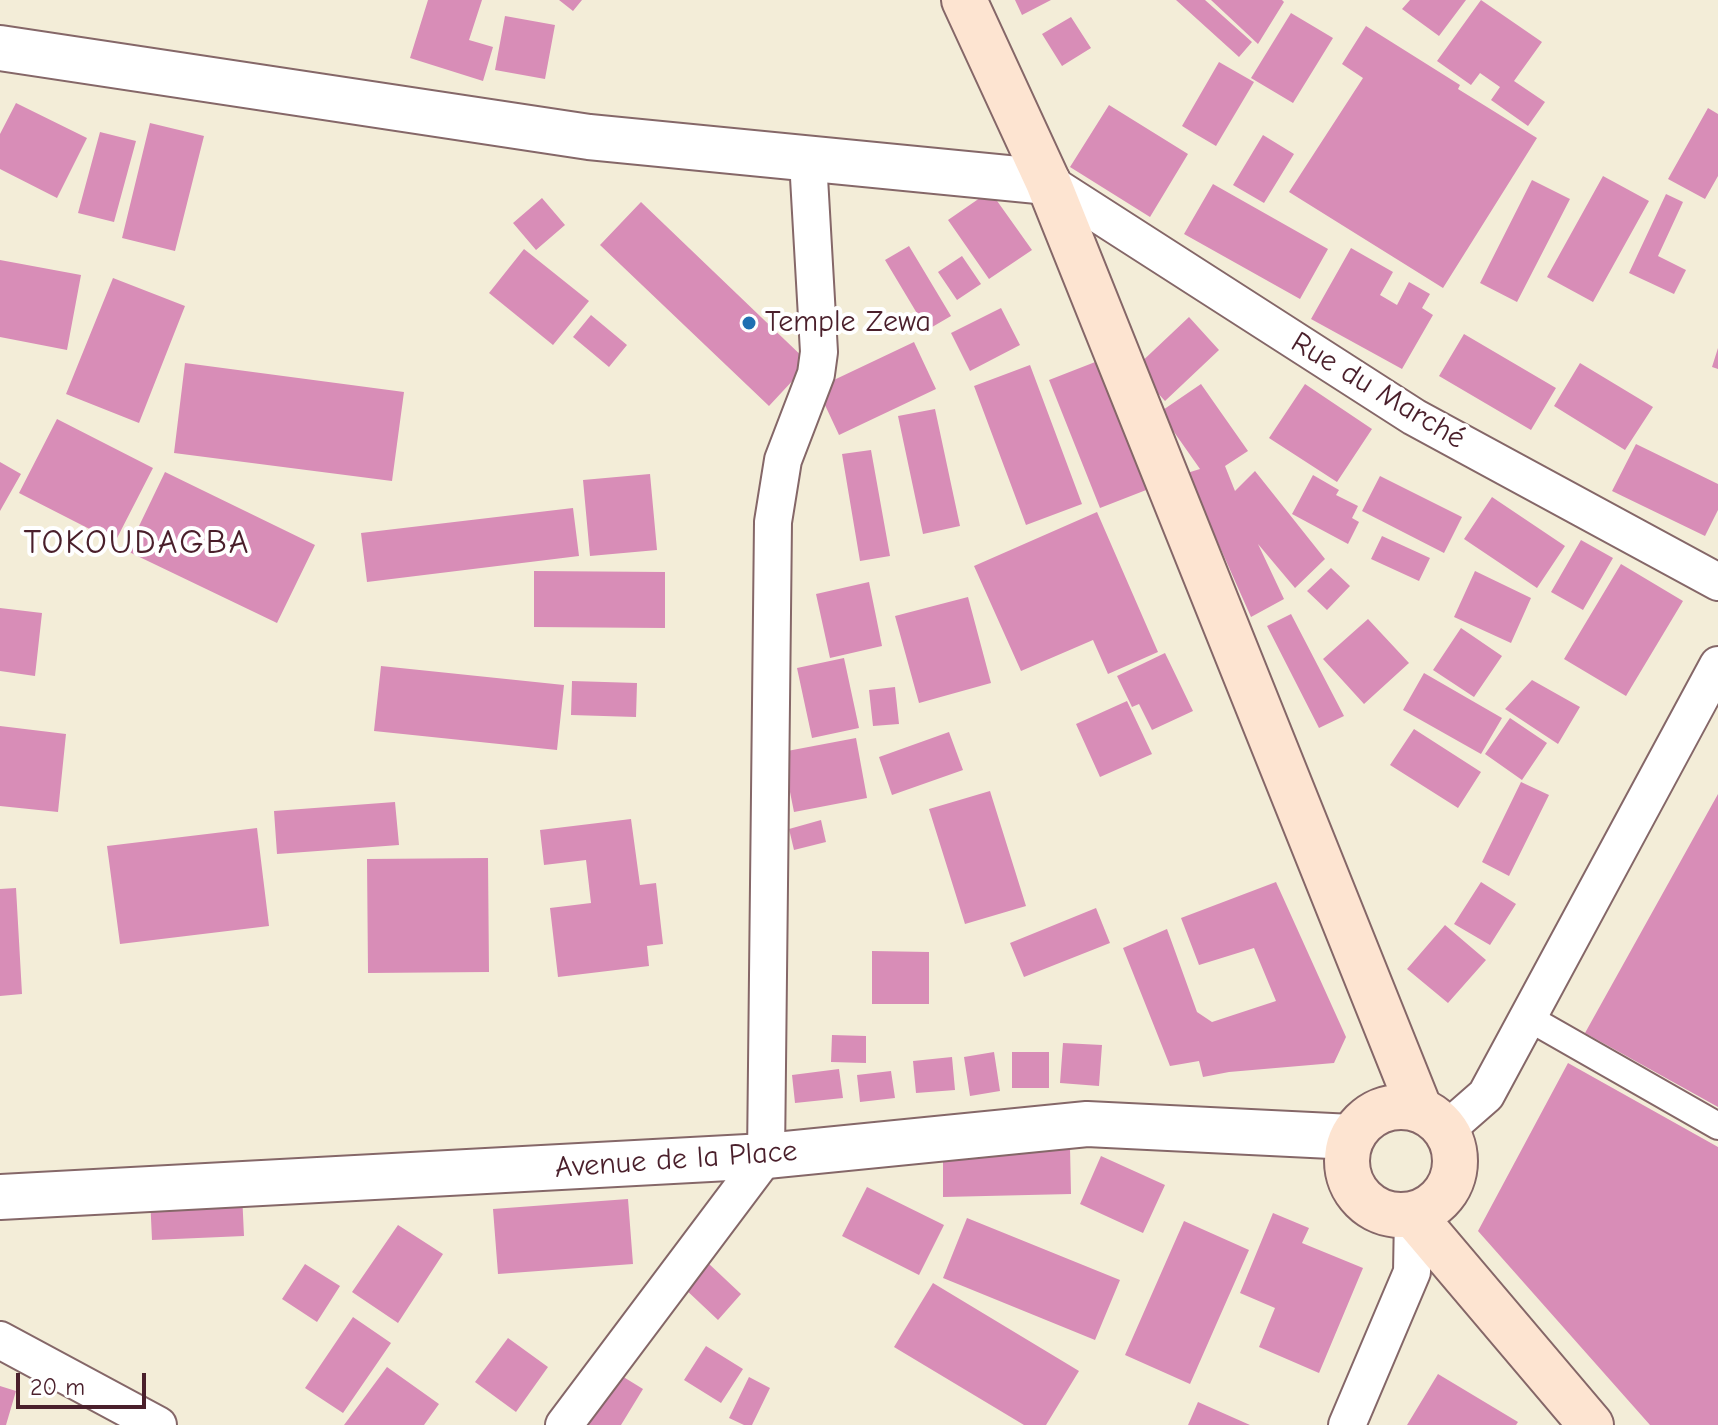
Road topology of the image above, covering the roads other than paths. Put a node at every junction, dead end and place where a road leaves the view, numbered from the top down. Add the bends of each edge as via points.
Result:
1 (964, 0) edge
2 (0, 48) edge
3 (808, 160) junction
4 (1048, 182) junction
5 (1718, 582) edge
6 (1718, 665) edge
7 (1527, 1017) junction
8 (1433, 1120) junction
9 (1718, 1126) edge
10 (1352, 1137) junction
11 (766, 1156) junction
12 (0, 1197) edge
13 (1413, 1215) junction
14 (0, 1340) edge
15 (158, 1425) edge
16 (564, 1425) edge
17 (1347, 1425) edge
18 (1591, 1425) edge

1 - 4 main road
2 - 3 street via 589,137
3 - 4 street
3 - 11 street via 819,352 816,374 783,460 773,522
4 - 5 street, Rue du Marché via 1414,417
4 - 8 main road
6 - 7 street
7 - 8 street via 1486,1095
7 - 9 street
8 - 10 main road via 1401,1107 1381,1111
8 - 13 main road via 1454,1149 1455,1170 1448,1190 1433,1206
10 - 11 street, Avenue de la Place via 1087,1124
10 - 13 main road via 1346,1161 1351,1185 1366,1204 1389,1215
11 - 12 street, Avenue de la Place
11 - 16 street
13 - 17 street via 1412,1272
13 - 18 main road
14 - 15 street

